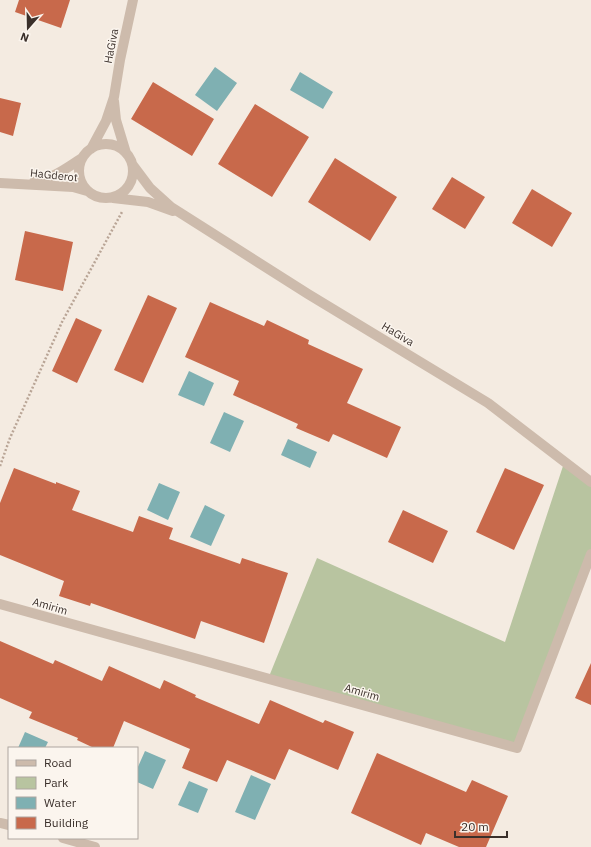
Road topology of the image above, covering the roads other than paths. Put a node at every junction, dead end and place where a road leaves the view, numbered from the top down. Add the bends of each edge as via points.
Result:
1 (133, 0) edge
2 (114, 97) junction
3 (91, 148) junction
4 (126, 153) junction
5 (82, 158) junction
6 (132, 164) junction
7 (0, 183) edge
8 (18, 184) junction
9 (87, 192) junction
10 (113, 198) junction
11 (186, 216) junction
12 (591, 482) edge
13 (591, 554) edge
14 (0, 604) edge
15 (67, 839) edge
16 (95, 847) edge

1 - 2 street, HaGiva
2 - 3 street, HaGiva via 106,121
2 - 4 street, HaGiva via 116,120
3 - 4 street via 105,144 114,145
3 - 5 street
4 - 6 street
5 - 8 street, HaGderot via 42,180
5 - 9 street via 79,175
6 - 10 street via 134,172 130,185
6 - 11 street, HaGiva via 150,188
7 - 8 street, HaGderot
8 - 9 street, HaGderot via 73,187
9 - 10 street via 99,198
10 - 11 street, HaGiva via 148,202
11 - 12 street, HaGiva via 488,403
13 - 14 street, Amirim via 517,748
15 - 16 street

